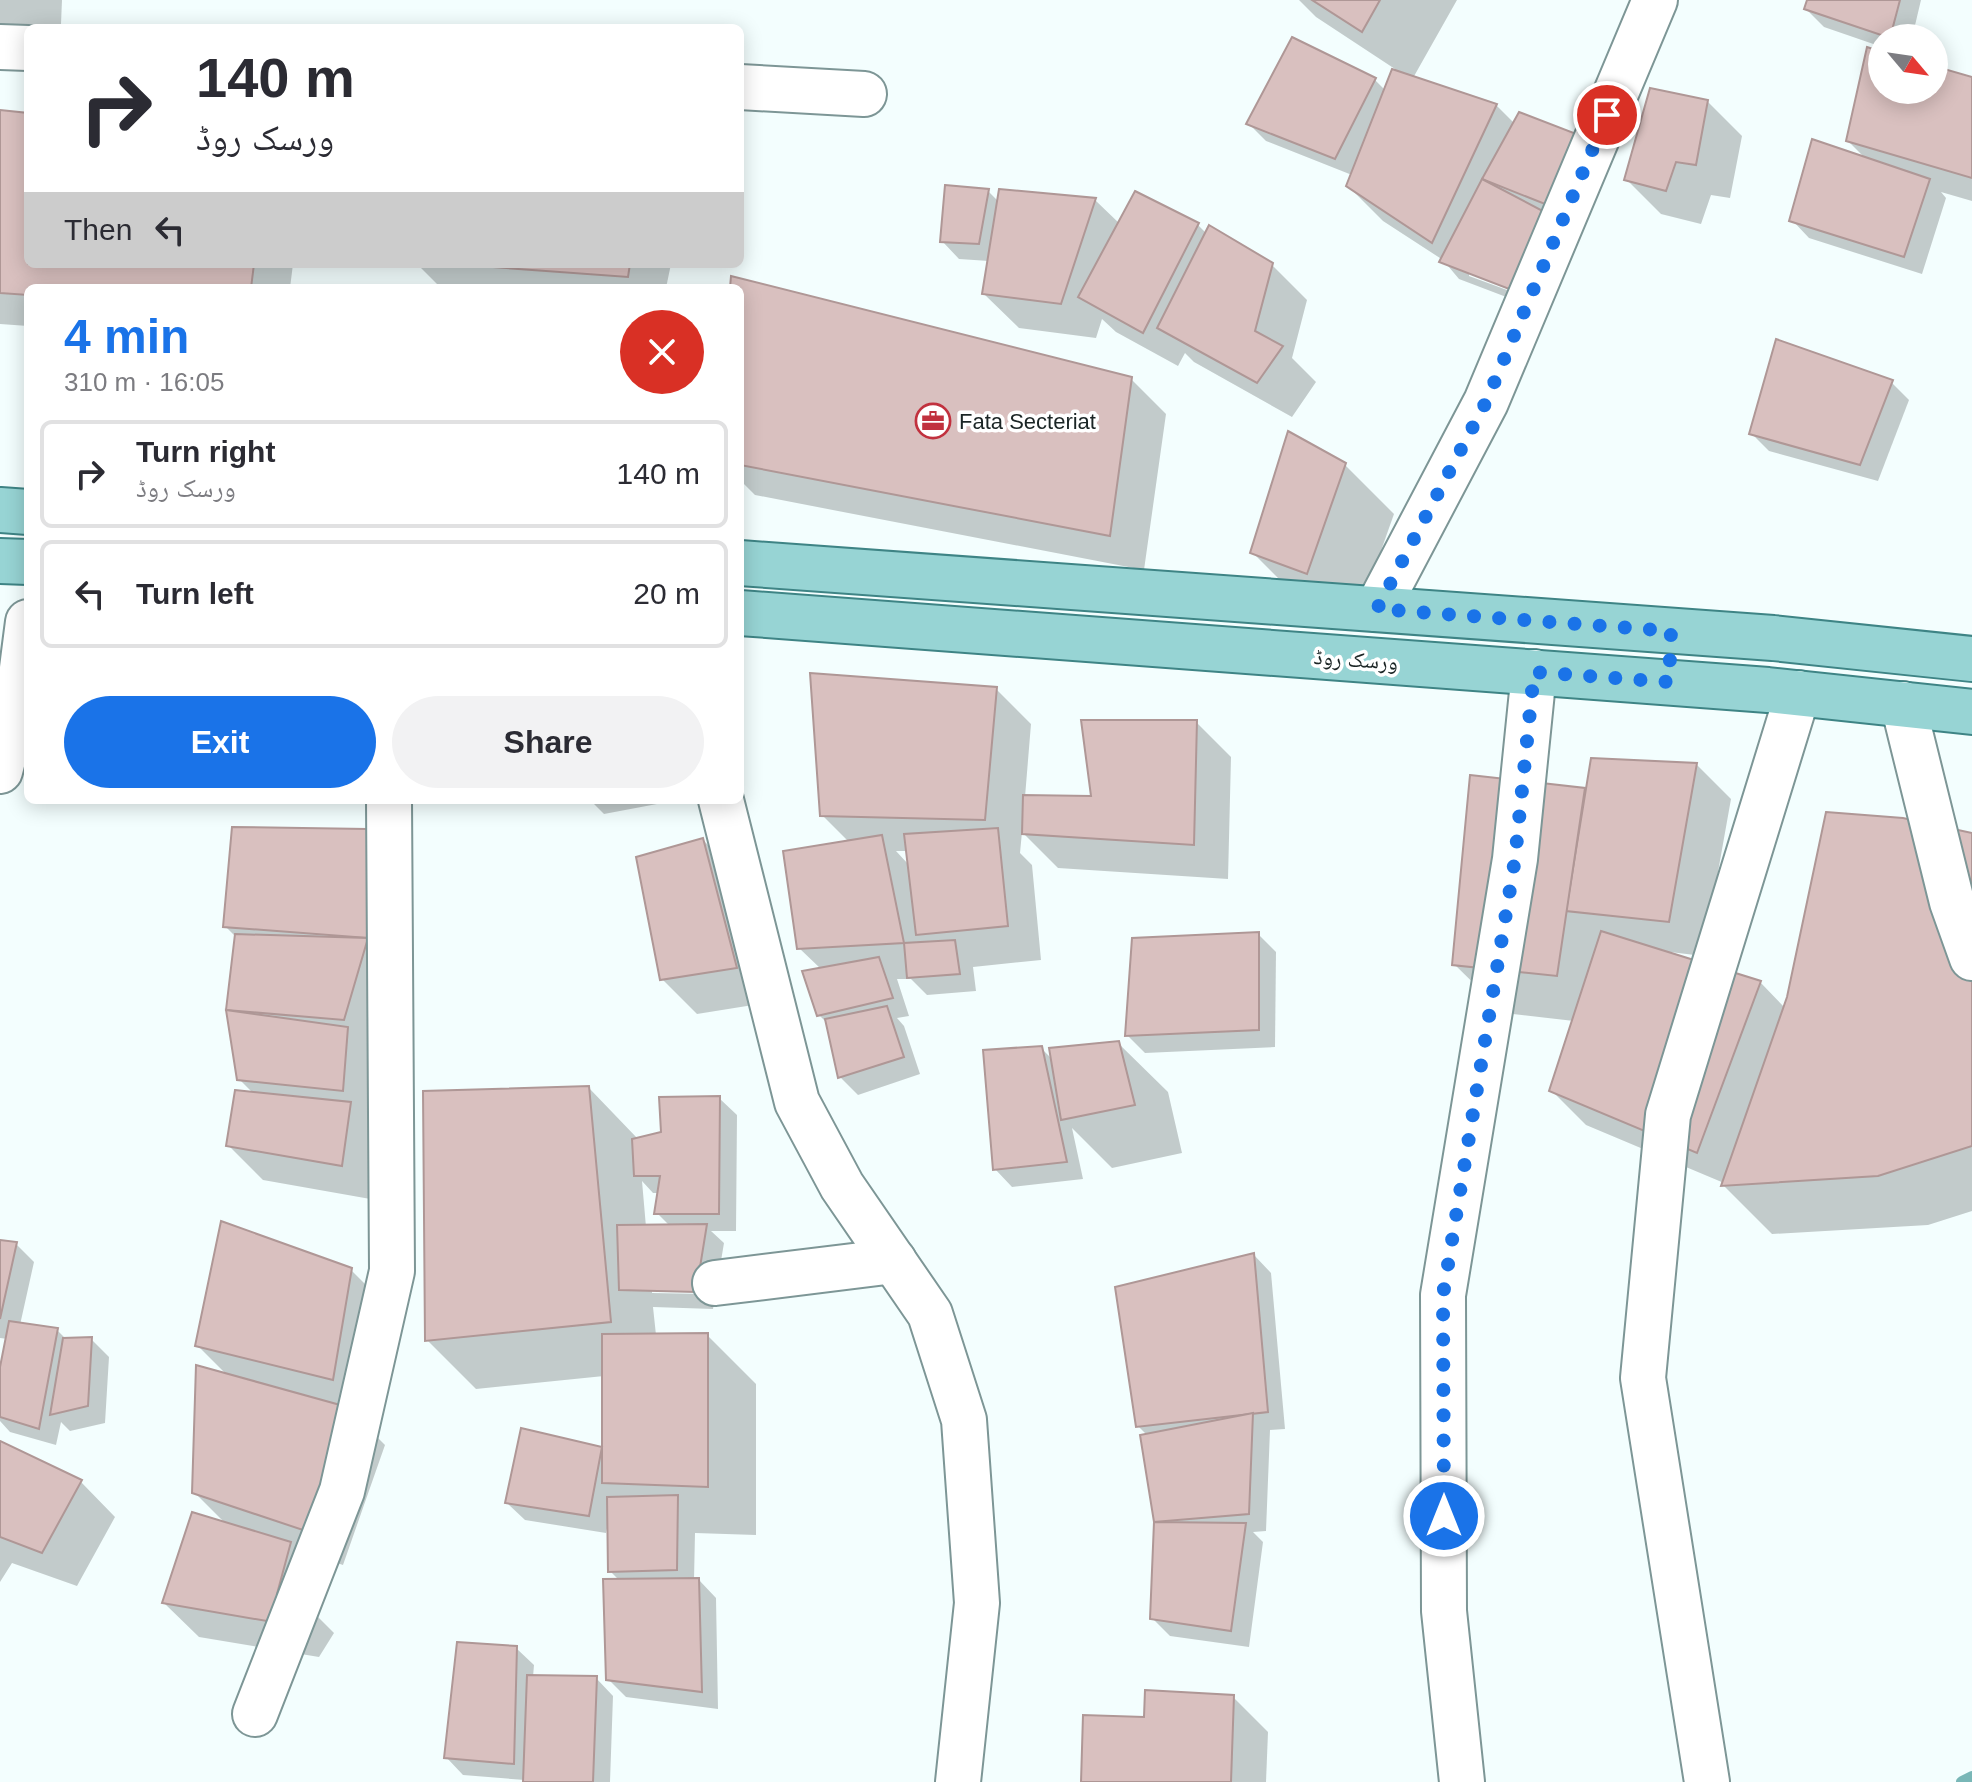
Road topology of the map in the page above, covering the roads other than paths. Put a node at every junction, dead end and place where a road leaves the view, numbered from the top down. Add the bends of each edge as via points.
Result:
1 (1655, 0) edge
2 (0, 47) edge
3 (24, 48) edge
4 (744, 87) edge
5 (864, 94) dead end
6 (0, 510) edge
7 (24, 512) edge
8 (0, 561) edge
9 (24, 562) edge
10 (744, 563) edge
11 (1377, 609) junction
12 (744, 613) edge
13 (1671, 631) junction
14 (24, 653) edge
15 (1972, 659) edge
16 (1534, 672) junction
17 (1669, 682) junction
18 (1798, 693) junction
19 (1903, 704) junction
20 (1972, 712) edge
21 (0, 771) edge
22 (389, 804) edge
23 (722, 804) edge
24 (1972, 958) edge
25 (894, 1261) junction
26 (715, 1283) dead end
27 (255, 1714) dead end
28 (958, 1782) edge
29 (1462, 1782) edge
30 (1707, 1782) edge

1 - 11 street via 1486,402
2 - 3 street
4 - 5 street
6 - 7 main road
8 - 9 main road
10 - 11 main road
11 - 13 main road
12 - 16 main road, ورسک روڈ
13 - 15 main road
13 - 17 main road
14 - 21 street
16 - 17 main road, ورسک روڈ
16 - 29 street via 1515,859 1443,1295 1444,1611
17 - 18 main road, ورسک روڈ
18 - 19 main road, ورسک روڈ
18 - 30 street via 1668,1115 1643,1378
19 - 20 main road, ورسک روڈ
19 - 24 street via 1952,902
22 - 27 street via 392,1271 342,1491
23 - 25 street via 797,1102 842,1186
25 - 26 street
25 - 28 street via 930,1314 964,1420 977,1603

